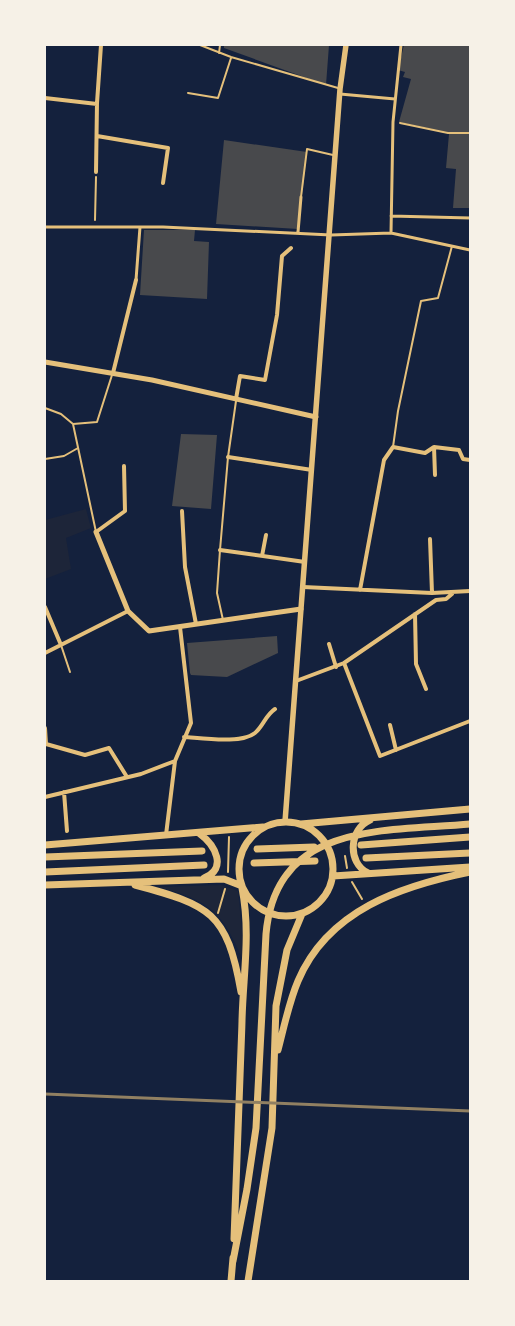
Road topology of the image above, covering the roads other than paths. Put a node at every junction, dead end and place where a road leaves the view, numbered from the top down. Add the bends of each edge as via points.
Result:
1 (101, 45) edge
2 (200, 45) edge
3 (220, 45) edge
4 (346, 45) edge
5 (401, 45) edge
6 (219, 53) junction
7 (231, 57) junction
8 (340, 92) junction
9 (188, 93) dead end
10 (45, 98) edge
11 (395, 99) junction
12 (97, 104) junction
13 (97, 136) junction
14 (336, 156) junction
15 (96, 172) road end
16 (163, 183) dead end
17 (301, 197) joint
18 (391, 216) junction
19 (470, 218) edge
20 (45, 227) edge
21 (140, 227) junction
22 (298, 232) junction
23 (391, 233) junction
24 (330, 235) junction
25 (452, 246) junction
26 (291, 248) dead end
27 (470, 250) edge
28 (136, 280) joint
29 (45, 362) edge
30 (113, 373) junction
31 (236, 399) junction
32 (45, 408) edge
33 (316, 417) junction
34 (73, 424) junction
35 (78, 447) junction
36 (393, 447) junction
37 (434, 447) junction
38 (228, 457) junction
39 (45, 459) edge
40 (470, 460) edge
41 (124, 466) dead end
42 (312, 470) junction
43 (434, 475) dead end
44 (182, 511) dead end
45 (96, 532) junction
46 (266, 535) dead end
47 (430, 540) dead end
48 (220, 550) junction
49 (262, 556) junction
50 (305, 562) junction
51 (303, 587) junction
52 (360, 590) junction
53 (470, 591) edge
54 (432, 593) junction
55 (452, 594) junction
56 (45, 607) edge
57 (301, 609) junction
58 (128, 611) junction
59 (415, 614) junction
60 (223, 620) junction
61 (196, 624) junction
62 (180, 627) junction
63 (330, 644) dead end
64 (61, 645) junction
65 (45, 653) edge
66 (344, 663) junction
67 (336, 667) junction
68 (70, 672) dead end
69 (296, 681) junction
70 (426, 689) dead end
71 (275, 709) dead end
72 (470, 721) edge
73 (390, 726) dead end
74 (45, 728) edge
75 (184, 737) junction
76 (396, 750) junction
77 (175, 760) junction
78 (127, 777) junction
79 (64, 792) junction
80 (45, 796) edge
81 (470, 809) edge
82 (375, 818) junction
83 (285, 822) junction
84 (299, 824) junction
85 (470, 824) edge
86 (266, 827) junction
87 (67, 831) dead end
88 (200, 834) junction
89 (166, 835) junction
90 (470, 837) edge
91 (45, 845) edge
92 (361, 845) dead end
93 (314, 847) dead end
94 (257, 849) dead end
95 (202, 850) dead end
96 (470, 853) edge
97 (45, 857) edge
98 (366, 858) dead end
99 (315, 861) dead end
100 (254, 863) dead end
101 (204, 865) dead end
102 (470, 867) edge
103 (45, 872) edge
104 (470, 872) edge
105 (370, 874) junction
106 (333, 876) junction
107 (196, 881) junction
108 (127, 882) junction
109 (45, 885) edge
110 (242, 887) junction
111 (302, 914) junction
112 (243, 1002) junction
113 (276, 1058) junction
114 (233, 1260) junction
115 (230, 1281) edge
116 (248, 1281) edge

1 - 12 street
2 - 6 lane
3 - 6 lane
4 - 8 main road
5 - 11 street
6 - 7 lane
7 - 8 lane
7 - 9 lane via 218,98
8 - 11 street
8 - 14 main road
10 - 12 street
11 - 18 street
12 - 13 street
13 - 15 street
13 - 16 street via 168,148
14 - 17 lane via 307,149
14 - 24 main road
17 - 22 street
18 - 19 street
18 - 23 street
20 - 21 street
21 - 22 street
21 - 28 street
22 - 24 street
23 - 24 street
23 - 25 street
24 - 33 main road
25 - 27 street
25 - 36 lane via 438,298 421,301
26 - 31 street via 282,256 277,315 265,380 240,376
28 - 30 street
29 - 30 street
30 - 31 street
30 - 34 lane via 97,422
31 - 33 street
31 - 38 lane
32 - 34 lane via 62,414
33 - 42 main road
34 - 35 lane
35 - 39 lane via 64,456
35 - 45 lane
36 - 37 street via 425,453
36 - 52 street via 384,460
37 - 40 street via 459,450 463,459
37 - 43 street
38 - 42 street
38 - 48 lane
41 - 45 street via 125,511
42 - 50 main road
44 - 61 street via 185,567
45 - 58 street
46 - 49 street
47 - 54 street
48 - 49 street
48 - 60 lane via 217,593
49 - 50 street
50 - 51 main road
51 - 52 street
51 - 57 main road
52 - 54 street
53 - 55 street
54 - 55 street
55 - 59 street
56 - 64 street
57 - 60 street
57 - 69 main road
58 - 62 street via 149,631
58 - 64 street
59 - 66 street
59 - 70 street via 416,664
60 - 61 street
61 - 62 street
62 - 75 street via 190,722
63 - 67 street
64 - 65 street
64 - 68 lane
66 - 67 street
66 - 76 street via 380,756
67 - 69 street
69 - 83 main road
71 - 75 street via 256,732 242,739
72 - 76 street
73 - 76 street
74 - 78 street via 46,744 85,755 109,748
75 - 77 street
77 - 78 street
77 - 89 street
78 - 79 street
79 - 80 street
79 - 87 street
81 - 82 highway
82 - 84 highway
82 - 105 highway via 365,822 357,831 353,852 356,864
83 - 84 highway
83 - 86 highway
84 - 106 highway via 321,838 329,850
85 - 114 highway via 345,837 316,849 283,878 272,898 267,922 256,1128
86 - 88 highway
86 - 110 highway via 256,833 242,852 239,874
88 - 89 highway
88 - 107 highway via 213,846 218,859 210,876
89 - 91 highway
90 - 92 highway
93 - 94 highway
95 - 97 highway
96 - 98 highway
99 - 100 highway
101 - 103 highway
102 - 105 highway
104 - 113 highway via 390,894 360,909 336,928 317,948 298,982
105 - 106 highway
106 - 111 highway via 322,899
107 - 108 highway
107 - 110 highway via 224,879
108 - 109 highway
108 - 112 highway via 190,902 214,917 230,941
110 - 111 highway via 260,909 274,915
110 - 112 highway via 247,945
111 - 113 highway via 281,973 276,1006
112 - 114 highway
113 - 116 highway via 272,1128
114 - 115 highway

